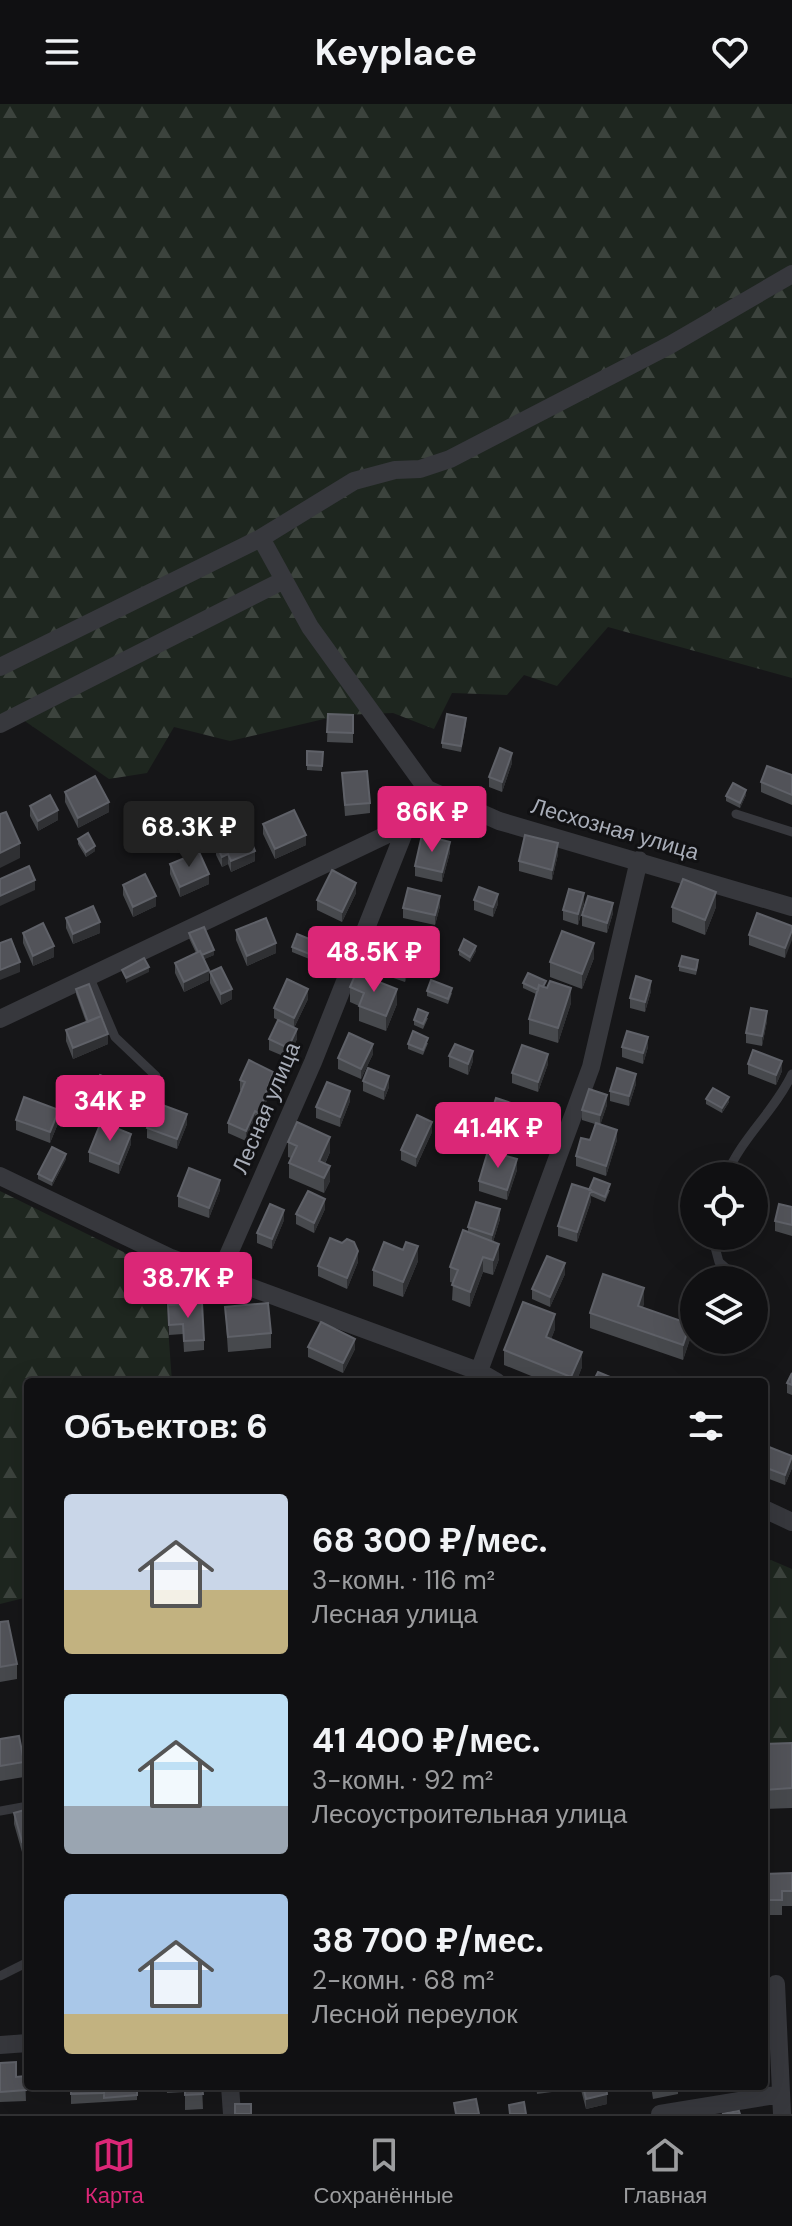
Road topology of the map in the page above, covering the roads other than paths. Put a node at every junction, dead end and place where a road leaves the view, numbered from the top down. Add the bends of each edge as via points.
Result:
1 (792, 274) edge
2 (261, 538) junction
3 (284, 580) junction
4 (0, 667) edge
5 (0, 724) edge
6 (427, 789) junction
7 (736, 814) dead end
8 (407, 825) junction
9 (792, 832) edge
10 (639, 860) junction
11 (792, 907) edge
12 (89, 976) junction
13 (0, 1019) edge
14 (792, 1074) edge
15 (156, 1076) dead end
16 (733, 1162) edge
17 (0, 1176) edge
18 (219, 1276) junction
19 (476, 1376) edge
20 (768, 1511) edge
21 (792, 1522) edge
22 (24, 1807) edge
23 (0, 1811) edge
24 (24, 1964) edge
25 (0, 1976) edge
26 (777, 1984) edge
27 (24, 2043) edge
28 (0, 2045) edge
29 (230, 2090) edge
30 (781, 2094) junction
31 (232, 2114) edge
32 (660, 2114) edge
33 (782, 2114) edge

1 - 2 street via 670,345 450,459 354,481
2 - 3 street
2 - 4 street
3 - 5 street
3 - 6 street via 310,627
6 - 8 street, Лесная улица
6 - 10 street, Лесхозная улица via 499,821
7 - 9 lane
8 - 12 street
8 - 18 street, Лесная улица via 313,1062
10 - 11 street, Лесхозная улица
10 - 19 street via 591,1067
12 - 13 street
12 - 15 lane via 115,1037
14 - 16 lane
17 - 18 street
18 - 19 street
20 - 21 street
22 - 23 lane
24 - 25 lane
26 - 30 street
27 - 28 street
29 - 31 street
30 - 32 street
30 - 33 street

